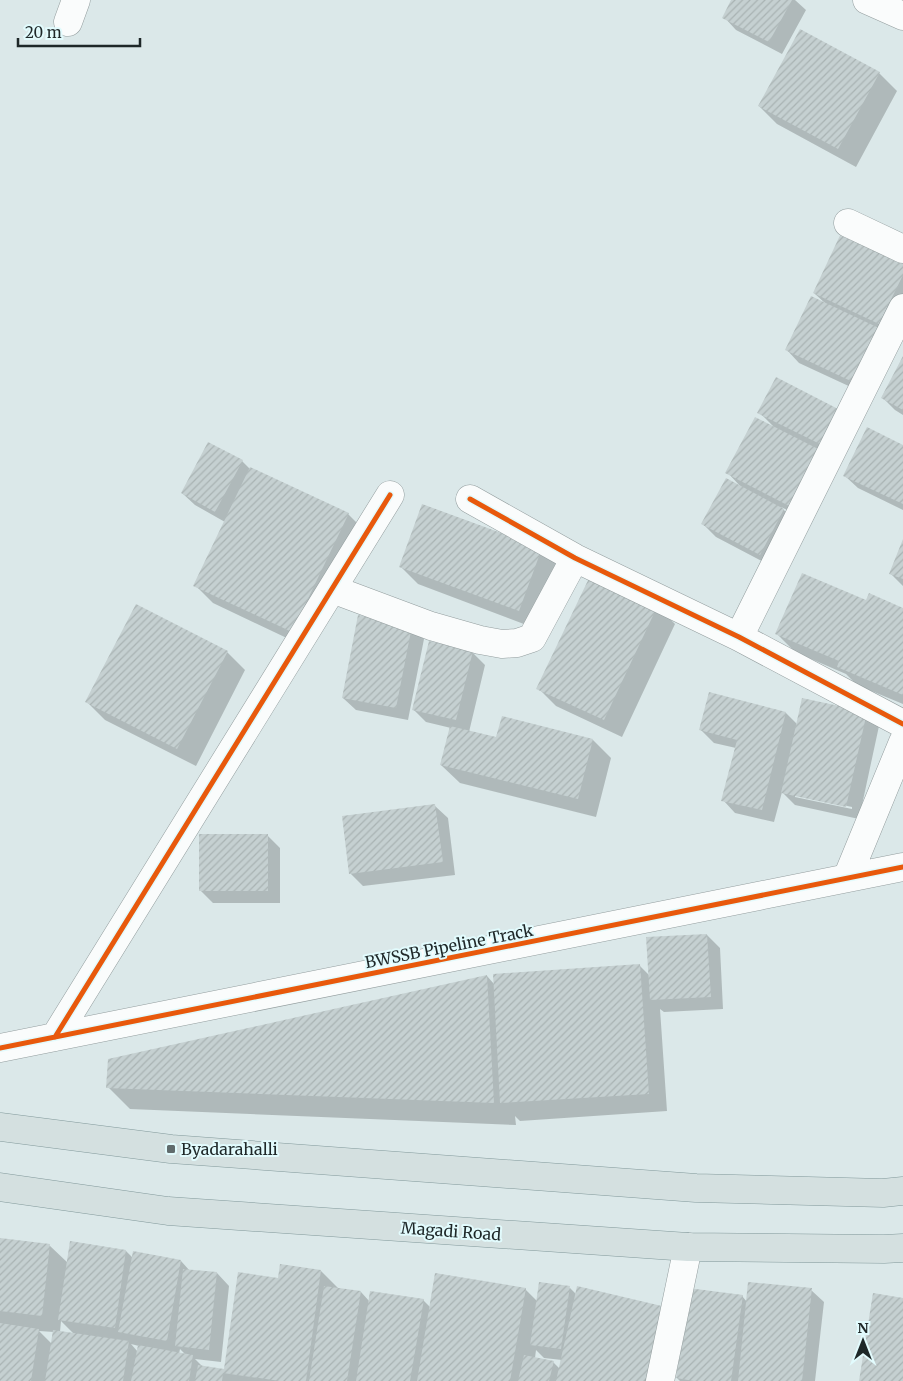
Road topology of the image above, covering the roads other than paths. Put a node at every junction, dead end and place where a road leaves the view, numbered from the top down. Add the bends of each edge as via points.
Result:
1 (866, 0) edge
2 (903, 16) edge
3 (848, 223) dead end
4 (903, 249) edge
5 (903, 308) edge
6 (390, 495) dead end
7 (470, 499) dead end
8 (575, 558) junction
9 (332, 589) junction
10 (739, 637) junction
11 (903, 724) edge
12 (903, 742) edge
13 (903, 867) edge
14 (847, 878) junction
15 (55, 1037) junction
16 (0, 1048) edge
17 (0, 1127) edge
18 (0, 1187) edge
19 (903, 1191) edge
20 (688, 1247) junction
21 (903, 1248) edge
22 (660, 1381) edge

1 - 2 street
3 - 4 street
5 - 10 street
6 - 9 street
7 - 8 street
8 - 9 street via 532,638 502,644 432,626
8 - 10 street
9 - 15 street
10 - 11 street
12 - 14 street
13 - 14 street, BWSSB Pipeline Track
14 - 15 street, BWSSB Pipeline Track
15 - 16 street, BWSSB Pipeline Track
17 - 19 main road via 171,1149 696,1188
18 - 20 main road, Magadi Road via 168,1211
20 - 21 main road, Magadi Road
20 - 22 street

